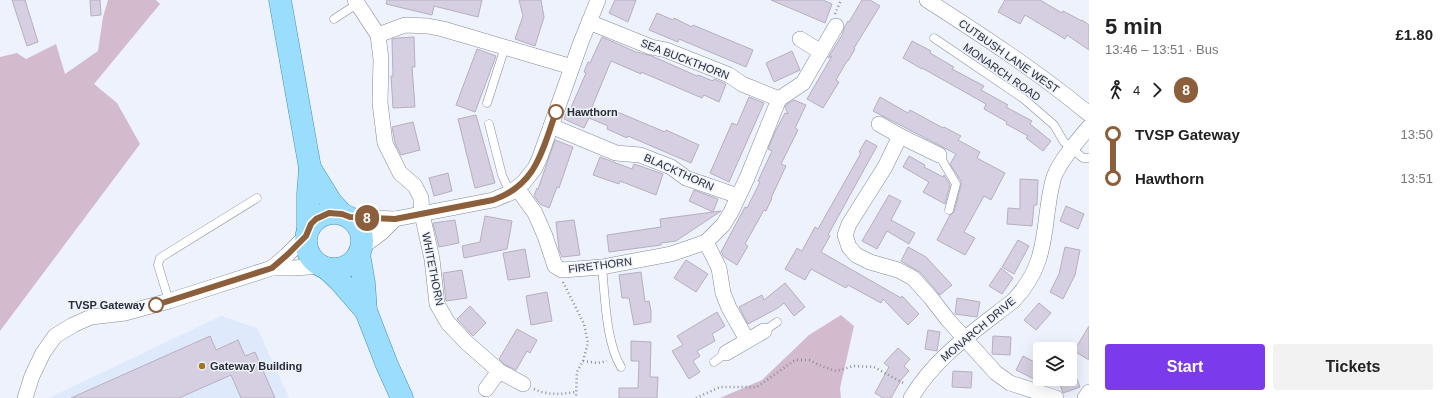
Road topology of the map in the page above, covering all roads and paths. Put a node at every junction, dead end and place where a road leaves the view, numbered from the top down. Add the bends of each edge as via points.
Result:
1 (280, 0) edge
2 (598, 0) edge
3 (930, 1) edge
4 (356, 2) edge
5 (334, 19) dead end
6 (589, 22) junction
7 (836, 26) dead end
8 (378, 35) junction
9 (934, 38) dead end
10 (800, 40) dead end
11 (505, 47) junction
12 (821, 52) junction
13 (572, 68) junction
14 (779, 99) junction
15 (487, 103) dead end
16 (1089, 114) edge
17 (489, 124) dead end
18 (879, 124) dead end
19 (551, 126) junction
20 (1089, 127) edge
21 (900, 136) junction
22 (1072, 149) junction
23 (939, 155) joint
24 (1089, 158) edge
25 (310, 168) junction
26 (513, 191) junction
27 (738, 196) junction
28 (257, 198) dead end
29 (949, 210) dead end
30 (422, 214) junction
31 (346, 215) junction
32 (395, 219) junction
33 (307, 233) junction
34 (706, 242) junction
35 (361, 250) junction
36 (324, 267) junction
37 (602, 267) junction
38 (272, 268) junction
39 (562, 270) junction
40 (169, 301) junction
41 (366, 311) junction
42 (777, 322) dead end
43 (764, 331) joint
44 (965, 339) junction
45 (747, 340) junction
46 (720, 358) dead end
47 (616, 359) junction
48 (583, 361) junction
49 (621, 367) dead end
50 (499, 371) junction
51 (523, 384) joint
52 (486, 389) dead end
53 (576, 392) junction
54 (1089, 392) edge
55 (544, 394) junction
56 (914, 394) edge
57 (25, 398) edge
58 (402, 398) edge
59 (543, 398) edge
60 (576, 398) edge
61 (696, 398) edge
62 (1056, 398) edge
63 (1086, 398) edge

1 - 25 main road
2 - 6 street
3 - 16 street, CUTBUSH LANE WEST via 1000,48
4 - 5 lane
4 - 8 street, WHITETHORN
6 - 13 street
6 - 14 street, SEA BUCKTHORN via 729,75 742,84
7 - 12 street
8 - 11 street via 405,25 428,26
8 - 30 street, WHITETHORN via 380,103 385,143 400,173 415,186 421,198
9 - 22 lane, MONARCH ROAD via 1024,99 1054,125 1064,142
10 - 12 street
11 - 13 street
11 - 15 lane
12 - 14 street via 803,84
13 - 19 street
14 - 27 street, FIRETHORN
17 - 26 lane via 502,175
18 - 21 street
19 - 26 street via 535,168
19 - 27 street, BLACKTHORN via 616,153 640,155 671,167 686,178
20 - 22 street, MONARCH DRIVE
21 - 23 street
21 - 44 street via 885,167 849,224 845,236 849,247 856,254 913,278
22 - 24 lane, MONARCH ROAD via 1083,158
22 - 44 street, MONARCH DRIVE via 1054,175 1050,188 1045,235 1035,271 1023,291 1013,301
23 - 29 lane via 956,184
25 - 31 main road via 331,202
25 - 33 main road
26 - 30 street via 493,200
26 - 39 street, FIRETHORN via 535,213 555,266
27 - 34 street, FIRETHORN via 723,225
28 - 40 lane via 160,258 158,265
30 - 32 street
30 - 50 street, WHITETHORN via 438,304 448,323
31 - 32 street
31 - 33 main road via 336,212 322,215 311,224
31 - 35 main road via 360,230
32 - 35 street
33 - 36 main road via 306,245 309,254 314,261
33 - 38 street
34 - 37 street, FIRETHORN via 671,254
34 - 45 street via 719,268 728,308
35 - 36 main road via 355,260 345,267
35 - 41 main road
36 - 38 street
36 - 41 main road
37 - 39 street, FIRETHORN
37 - 47 lane via 610,337
38 - 40 street
39 - 48 path via 561,278 584,324 588,343
40 - 57 street via 125,313 91,317 55,336 43,353
41 - 58 main road
42 - 43 lane
43 - 45 street
44 - 56 street, MONARCH DRIVE via 937,363 921,381
44 - 62 street via 996,373 1010,382
45 - 46 street
47 - 48 path via 598,363
47 - 49 lane
48 - 53 path via 577,372
50 - 51 street, WHITETHORN
50 - 52 street
51 - 55 path
53 - 55 path
53 - 60 path
54 - 63 street
55 - 59 path
56 - 61 path via 874,367 854,366 836,371 809,360 795,360 757,387 720,387

